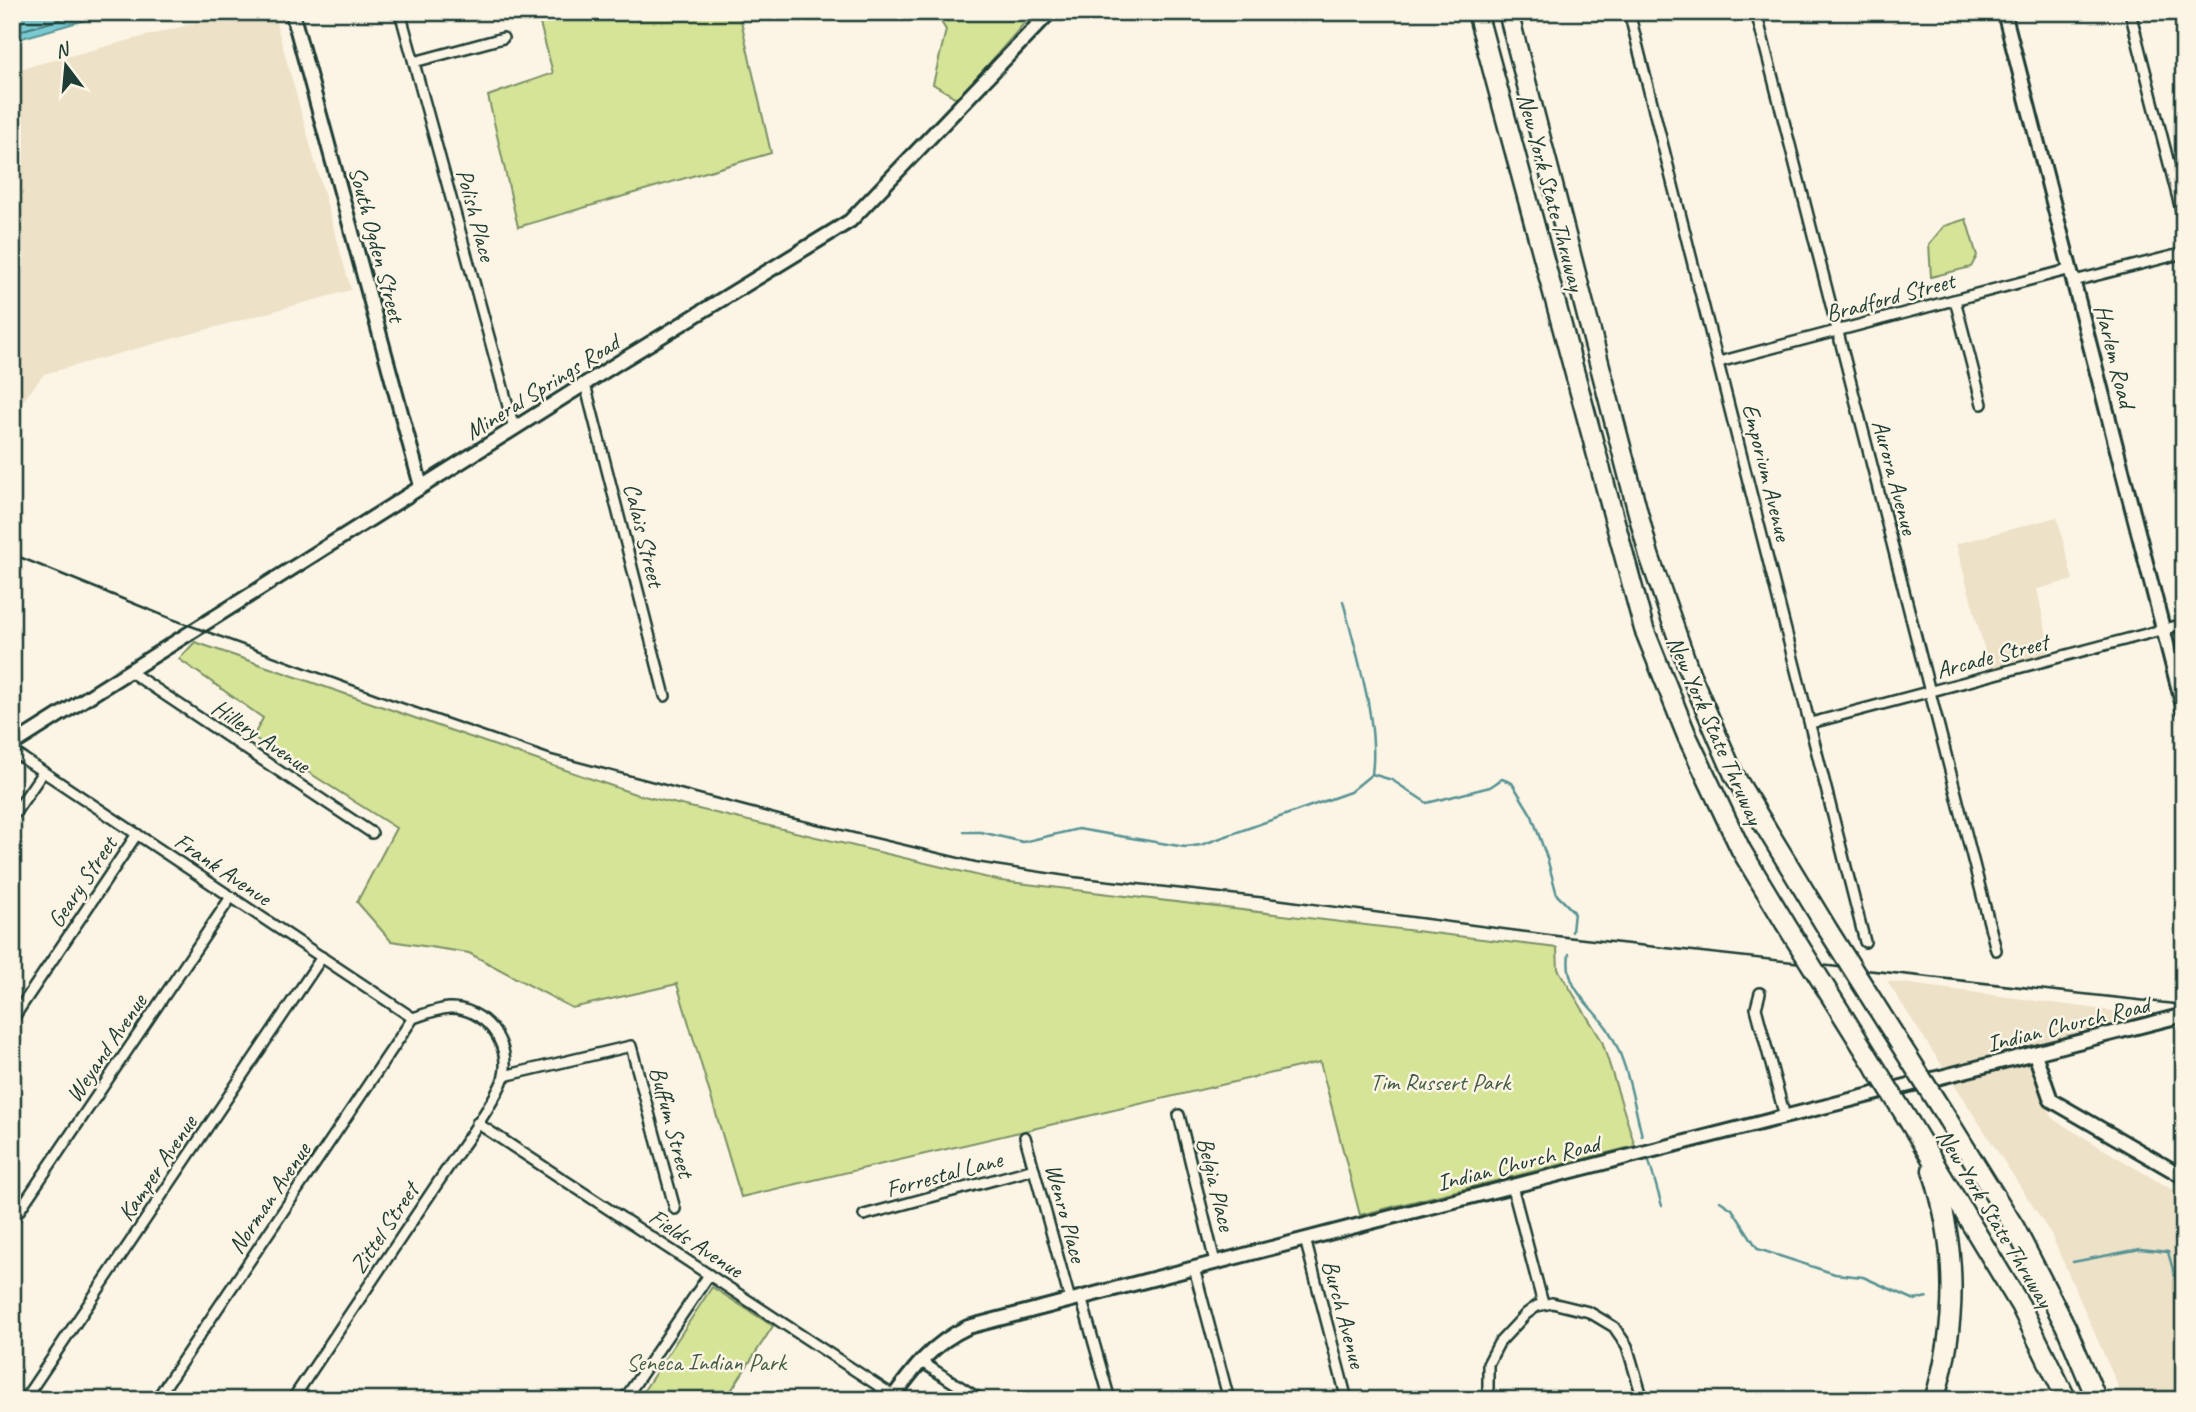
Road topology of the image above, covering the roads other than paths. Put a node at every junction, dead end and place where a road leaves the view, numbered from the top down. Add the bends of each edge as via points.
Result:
1 (292, 12) edge
2 (400, 12) edge
3 (1050, 12) edge
4 (1477, 12) edge
5 (1508, 12) edge
6 (1629, 12) edge
7 (1756, 12) edge
8 (2004, 12) edge
9 (2130, 12) edge
10 (503, 38) dead end
11 (414, 62) junction
12 (2184, 222) edge
13 (2184, 253) edge
14 (2073, 275) junction
15 (1955, 300) junction
16 (1837, 330) junction
17 (1719, 362) junction
18 (585, 384) junction
19 (1982, 404) dead end
20 (514, 428) junction
21 (421, 486) junction
22 (2184, 624) edge
23 (2163, 629) junction
24 (129, 671) junction
25 (1931, 692) junction
26 (665, 696) dead end
27 (2184, 710) edge
28 (1811, 723) junction
29 (12, 745) edge
30 (12, 751) edge
31 (43, 772) junction
32 (12, 817) edge
33 (372, 833) dead end
34 (137, 834) junction
35 (231, 897) junction
36 (1865, 942) dead end
37 (1996, 950) dead end
38 (322, 957) junction
39 (1760, 993) dead end
40 (2184, 1015) edge
41 (413, 1018) junction
42 (12, 1020) edge
43 (2035, 1054) junction
44 (504, 1076) junction
45 (1179, 1115) dead end
46 (1785, 1117) junction
47 (477, 1123) junction
48 (1025, 1137) dead end
49 (1924, 1147) junction
50 (1034, 1169) junction
51 (2184, 1177) edge
52 (1512, 1186) junction
53 (675, 1209) dead end
54 (864, 1215) dead end
55 (12, 1221) edge
56 (1305, 1239) junction
57 (1215, 1262) junction
58 (1194, 1268) junction
59 (709, 1275) junction
60 (1076, 1299) junction
61 (1543, 1304) junction
62 (920, 1361) junction
63 (892, 1398) edge
64 (24, 1400) edge
65 (156, 1400) edge
66 (292, 1400) edge
67 (624, 1400) edge
68 (981, 1400) edge
69 (1110, 1400) edge
70 (1229, 1400) edge
71 (1347, 1400) edge
72 (1488, 1400) edge
73 (1643, 1400) edge
74 (1934, 1400) edge
75 (2067, 1400) edge
76 (2097, 1400) edge

1 - 21 street, South Ogden Street
2 - 11 street, Polish Place
3 - 18 street, Mineral Springs Road via 850,221
4 - 49 highway, New York State Thruway, bridge via 1644,629 1735,837
5 - 76 highway, New York State Thruway, bridge via 1649,555 1690,673 1734,775 2015,1228 2066,1326
6 - 17 street, Emporium Avenue
7 - 16 street, Aurora Avenue
8 - 14 street, Harlem Road
9 - 12 street
10 - 11 street
11 - 20 street, Polish Place
13 - 14 street, Bradford Street
14 - 15 street, Bradford Street
14 - 23 street, Harlem Road
15 - 16 street, Bradford Street
15 - 19 street
16 - 17 street, Bradford Street
16 - 25 street, Aurora Avenue
17 - 28 street, Emporium Avenue
18 - 20 street, Mineral Springs Road
18 - 26 street, Calais Street
20 - 21 street, Mineral Springs Road
21 - 24 street, Mineral Springs Road
22 - 23 street, Arcade Street
23 - 25 street, Arcade Street
23 - 27 street, Harlem Road
24 - 29 street, Mineral Springs Road
24 - 33 street, Hillery Avenue
25 - 28 street, Arcade Street
25 - 37 street, Aurora Avenue
28 - 36 street, Emporium Avenue
30 - 31 street, Frank Avenue
31 - 32 street
31 - 34 street, Frank Avenue
34 - 35 street, Frank Avenue
34 - 42 street, Geary Street
35 - 38 street, Frank Avenue
35 - 55 street, Weyand Avenue
38 - 41 street, Frank Avenue
38 - 64 street, Kamper Avenue
39 - 46 street via 1756,1008
40 - 43 street, Indian Church Road
41 - 44 street via 450,1008 479,1016 504,1050
41 - 65 street, Norman Avenue
43 - 46 street, Indian Church Road
43 - 51 street via 2051,1100
44 - 47 street, Zittel Street
44 - 53 street, Buffum Street via 631,1046
45 - 57 street, Belgia Place
46 - 52 street, Indian Church Road
47 - 59 street, Fields Avenue
47 - 66 street, Zittel Street
48 - 50 street, Wenro Place
49 - 74 highway via 1940,1202 1952,1276 1948,1340
49 - 75 highway, New York State Thruway via 2014,1294
50 - 54 street, Forrestal Lane
50 - 60 street, Wenro Place
52 - 56 street, Indian Church Road
52 - 61 street
56 - 57 street, Indian Church Road
56 - 71 street, Burch Avenue
57 - 58 street, Indian Church Road
58 - 60 street, Indian Church Road
58 - 70 street
59 - 63 street, Fields Avenue
59 - 67 street
60 - 62 street, Indian Church Road via 968,1327 945,1339
60 - 69 street, Wenro Place
61 - 72 street via 1526,1314 1493,1352 1488,1364
61 - 73 street via 1588,1312 1614,1327 1627,1346
62 - 63 street, Indian Church Road
62 - 68 street

